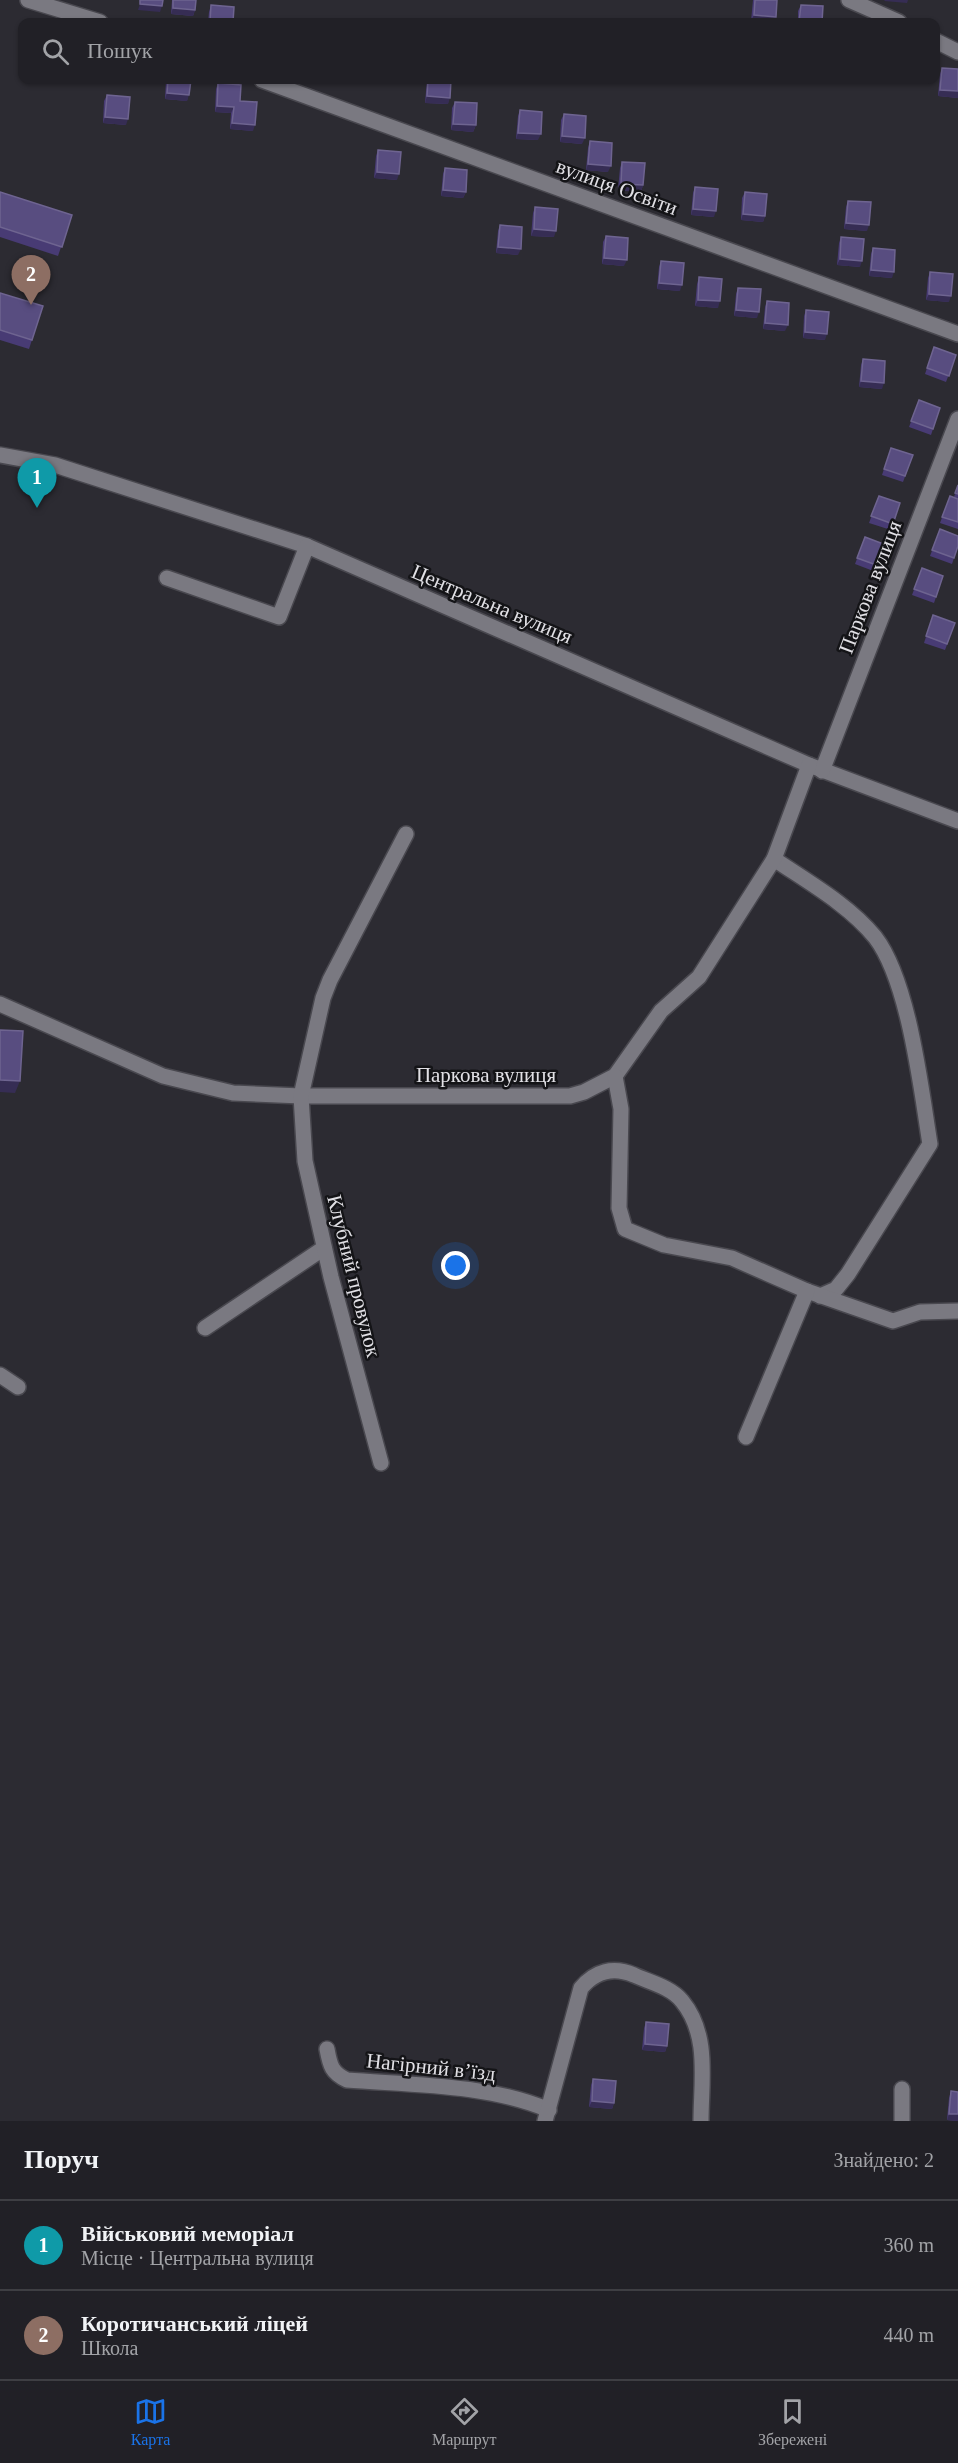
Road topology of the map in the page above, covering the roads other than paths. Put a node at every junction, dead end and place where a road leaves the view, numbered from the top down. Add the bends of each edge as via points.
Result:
1 (28, 0) edge
2 (849, 0) edge
3 (87, 18) edge
4 (889, 18) edge
5 (940, 43) edge
6 (958, 52) edge
7 (273, 84) edge
8 (958, 334) edge
9 (958, 419) edge
10 (0, 455) edge
11 (307, 546) junction
12 (167, 578) dead end
13 (815, 768) junction
14 (958, 821) edge
15 (406, 834) dead end
16 (774, 859) junction
17 (0, 1004) edge
18 (615, 1076) junction
19 (301, 1096) junction
20 (324, 1248) junction
21 (814, 1293) junction
22 (958, 1311) edge
23 (205, 1328) dead end
24 (0, 1375) edge
25 (18, 1388) dead end
26 (746, 1437) dead end
27 (381, 1462) dead end
28 (327, 2049) dead end
29 (902, 2090) dead end
30 (547, 2116) edge
31 (701, 2121) edge
32 (902, 2121) edge

1 - 3 street
2 - 4 street
5 - 6 street
7 - 8 street, вулиця Освіти
9 - 13 street, Паркова вулиця
10 - 11 street, Центральна вулиця via 55,465
11 - 12 street via 279,617
11 - 13 street, Центральна вулиця
13 - 14 street, Центральна вулиця
13 - 16 street, Паркова вулиця
15 - 19 street, Клубний провулок via 330,980
16 - 18 street, Паркова вулиця via 699,976 661,1011
16 - 21 street via 854,916 876,938 895,975 913,1042 930,1144 848,1274 836,1288
17 - 19 street, Паркова вулиця via 163,1076 233,1093
18 - 19 street, Паркова вулиця via 570,1096
18 - 21 street via 621,1109 619,1208 625,1229 664,1245 732,1258
19 - 20 street, Клубний провулок via 305,1161
20 - 23 street
20 - 27 street, Клубний провулок
21 - 22 street via 893,1321 920,1312
21 - 26 street
24 - 25 street
28 - 30 street, Нагірний в’їзд via 330,2067 347,2080 486,2092 522,2099
29 - 32 street
30 - 31 street via 580,1988 595,1975 614,1970 670,1990 682,2001 700,2040 704,2073

